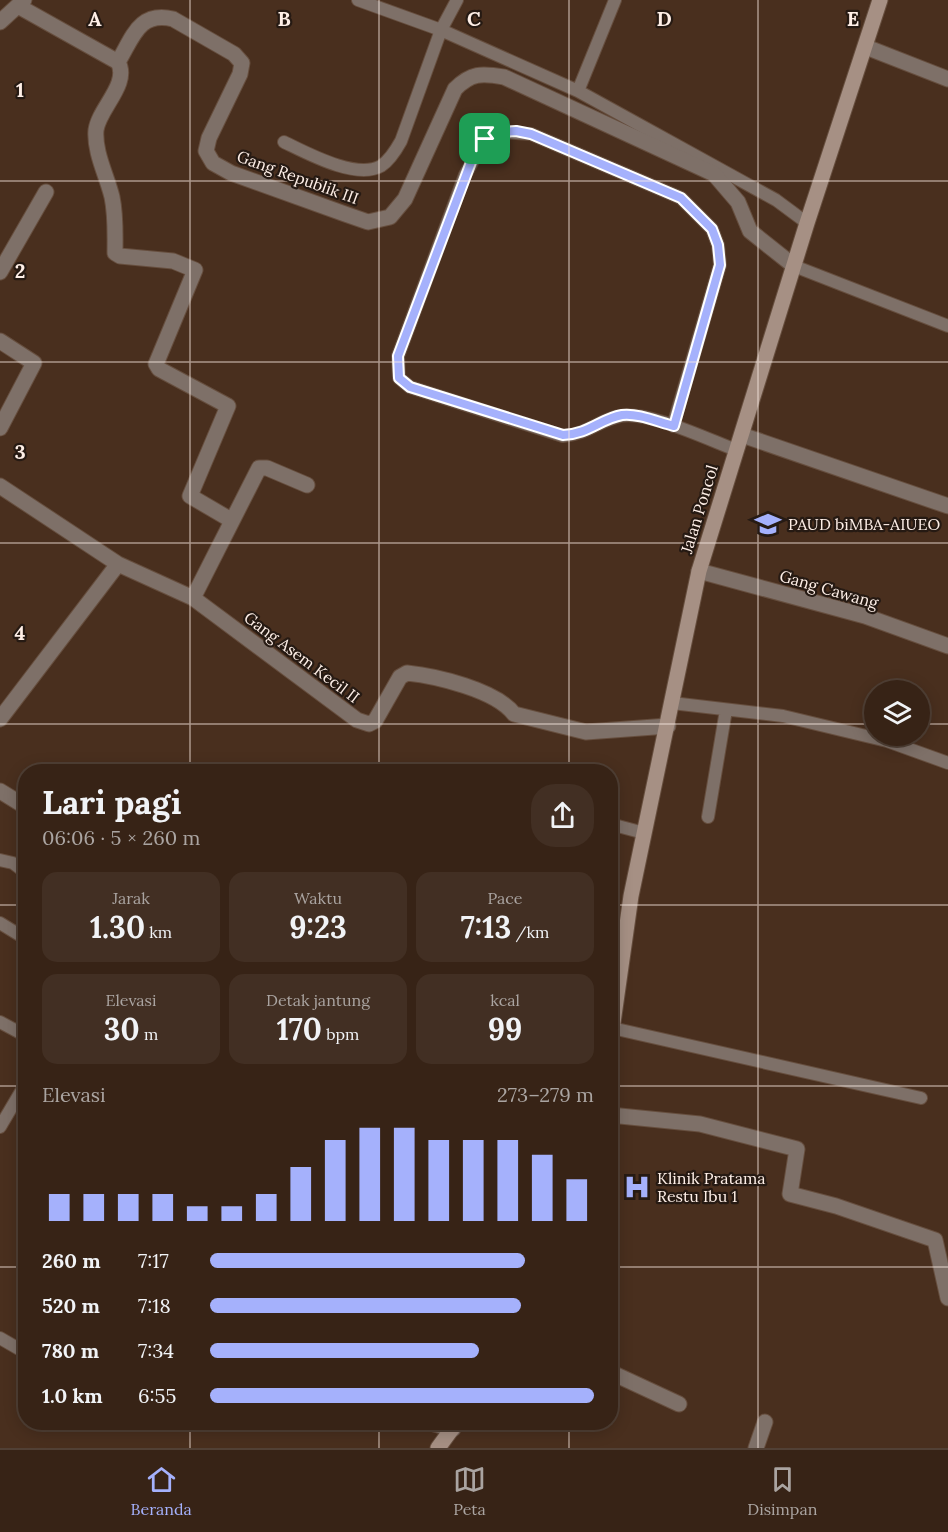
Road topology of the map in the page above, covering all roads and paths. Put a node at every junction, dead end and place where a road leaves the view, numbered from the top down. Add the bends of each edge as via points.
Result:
1 (358, 0) edge
2 (457, 0) edge
3 (615, 0) edge
4 (880, 0) edge
5 (21, 3) edge
6 (382, 4) edge
7 (0, 22) edge
8 (441, 30) junction
9 (866, 47) junction
10 (118, 62) junction
11 (948, 79) edge
12 (578, 91) junction
13 (284, 142) dead end
14 (46, 192) dead end
15 (807, 223) junction
16 (794, 266) junction
17 (0, 272) edge
18 (948, 326) edge
19 (0, 341) edge
20 (674, 426) junction
21 (0, 428) edge
22 (742, 435) junction
23 (736, 450) junction
24 (307, 485) dead end
25 (0, 486) edge
26 (948, 506) edge
27 (231, 520) junction
28 (118, 564) junction
29 (699, 571) junction
30 (193, 598) junction
31 (948, 646) edge
32 (672, 703) junction
33 (726, 710) junction
34 (0, 719) edge
35 (668, 726) junction
36 (948, 763) edge
37 (0, 791) edge
38 (18, 802) edge
39 (708, 817) dead end
40 (618, 826) edge
41 (644, 833) junction
42 (0, 860) edge
43 (18, 866) edge
44 (0, 924) edge
45 (18, 934) edge
46 (618, 991) edge
47 (0, 1022) edge
48 (618, 1029) edge
49 (18, 1032) edge
50 (18, 1097) edge
51 (921, 1098) dead end
52 (618, 1116) edge
53 (0, 1127) edge
54 (948, 1298) edge
55 (0, 1338) edge
56 (18, 1348) edge
57 (618, 1376) edge
58 (679, 1404) dead end
59 (765, 1422) dead end
60 (452, 1430) edge
61 (441, 1447) edge
62 (756, 1448) edge

1 - 6 lane
2 - 8 lane
3 - 12 lane
4 - 9 street, Jalan Poncol
5 - 7 street
5 - 10 street
6 - 8 lane
8 - 12 lane
8 - 13 lane via 401,141 380,166 345,167
9 - 11 street
9 - 15 street, Jalan Poncol
10 - 16 street, Gang Republik III via 147,18 162,16 234,54 242,63 240,75 209,138 206,151 213,163 368,222 390,217 405,199 455,89 467,77 481,73 504,77 714,174 738,202 750,231
10 - 27 street via 120,79 96,129 115,214 115,253 173,261 195,270 156,364 228,406 190,496
12 - 15 lane via 776,200
14 - 17 street
15 - 16 street, Jalan Poncol
16 - 18 lane
16 - 22 street, Jalan Poncol
19 - 21 street via 34,363
20 - 20 lane via 622,415 588,432 563,435 410,387 399,378 398,356 465,175 485,139 502,132 531,134 681,198 712,229 720,265
20 - 23 lane
22 - 23 street, Jalan Poncol
22 - 26 street
23 - 29 street, Jalan Poncol
24 - 27 street via 259,468
25 - 28 street, Gang Asem Kecil II
27 - 30 street
28 - 30 street, Gang Asem Kecil II
28 - 34 street
29 - 31 street, Gang Cawang via 865,616
29 - 32 street, Jalan Poncol
30 - 35 street, Gang Asem Kecil II via 357,720 369,724 375,721 400,677 407,673 491,694 514,714 586,732
32 - 33 lane
32 - 35 street, Jalan Poncol
33 - 36 lane via 783,716 887,741
33 - 39 lane
35 - 41 street, Jalan Poncol
37 - 38 street
40 - 41 lane
41 - 46 street, Jalan Poncol
42 - 43 lane
44 - 45 lane
47 - 49 lane
48 - 51 lane
50 - 53 lane
52 - 54 street via 700,1124 797,1149 790,1194 935,1240
55 - 56 lane
57 - 58 street
59 - 62 street
60 - 61 street

